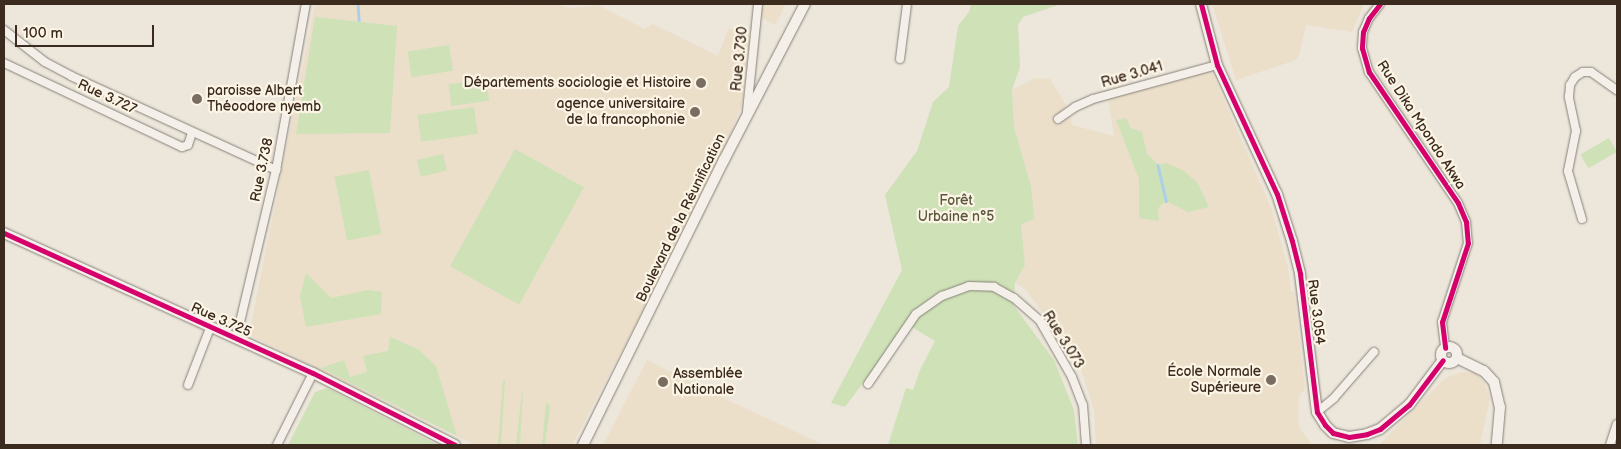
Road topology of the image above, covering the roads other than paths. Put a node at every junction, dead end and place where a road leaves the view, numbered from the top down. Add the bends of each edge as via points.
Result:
1 (306, 4) edge
2 (758, 4) edge
3 (805, 4) edge
4 (907, 4) edge
5 (1201, 4) edge
6 (1380, 4) edge
7 (4, 30) edge
8 (900, 58) dead end
9 (4, 63) edge
10 (1217, 65) junction
11 (1617, 90) edge
12 (747, 116) junction
13 (1058, 119) dead end
14 (192, 133) junction
15 (276, 170) junction
16 (1582, 220) dead end
17 (4, 233) edge
18 (210, 328) junction
19 (236, 339) junction
20 (1445, 348) junction
21 (1374, 352) dead end
22 (1457, 358) junction
23 (1443, 360) junction
24 (312, 374) junction
25 (188, 384) dead end
26 (868, 384) dead end
27 (1317, 412) junction
28 (1617, 424) edge
29 (277, 445) edge
30 (455, 445) edge
31 (583, 445) edge
32 (1086, 445) edge
33 (1497, 445) edge
34 (1610, 445) edge

1 - 15 street, Rue 3.738
2 - 12 street, Rue 3.730
3 - 12 street, Boulevard de la Réunification
4 - 8 street
5 - 10 street, Rue 3.054
6 - 20 street, Rue Dika Mpondo Akwa via 1363,32 1362,48 1369,72 1458,203 1466,222 1468,243 1442,322
7 - 14 street, Rue 3.727 via 45,62
9 - 14 street, Rue 3.727 via 182,147 188,145
10 - 13 street, Rue 3.041 via 1093,99
10 - 27 street, Rue 3.054 via 1276,194 1292,241 1300,274
11 - 16 street via 1590,72 1575,77 1570,85 1569,97 1576,131 1568,171
12 - 31 street, Boulevard de la Réunification
14 - 15 street, Rue 3.727
15 - 19 street, Rue 3.738
17 - 18 street, Rue 3.725
18 - 19 street, Rue 3.725
18 - 25 street
19 - 24 street, Rue 3.725
20 - 22 street via 1454,349
20 - 23 street, Rue 3.054
21 - 27 street via 1334,398
22 - 23 street via 1449,364
22 - 33 street via 1484,371 1494,382 1500,407
23 - 27 street, Rue 3.054 via 1409,405 1388,424 1368,434 1348,437 1333,433
24 - 29 street
24 - 30 street, Rue 3.725
26 - 32 street, Rue 3.073 via 916,314 942,296 969,286 994,287 1021,304 1040,322 1049,337 1072,377 1083,405
28 - 34 street

